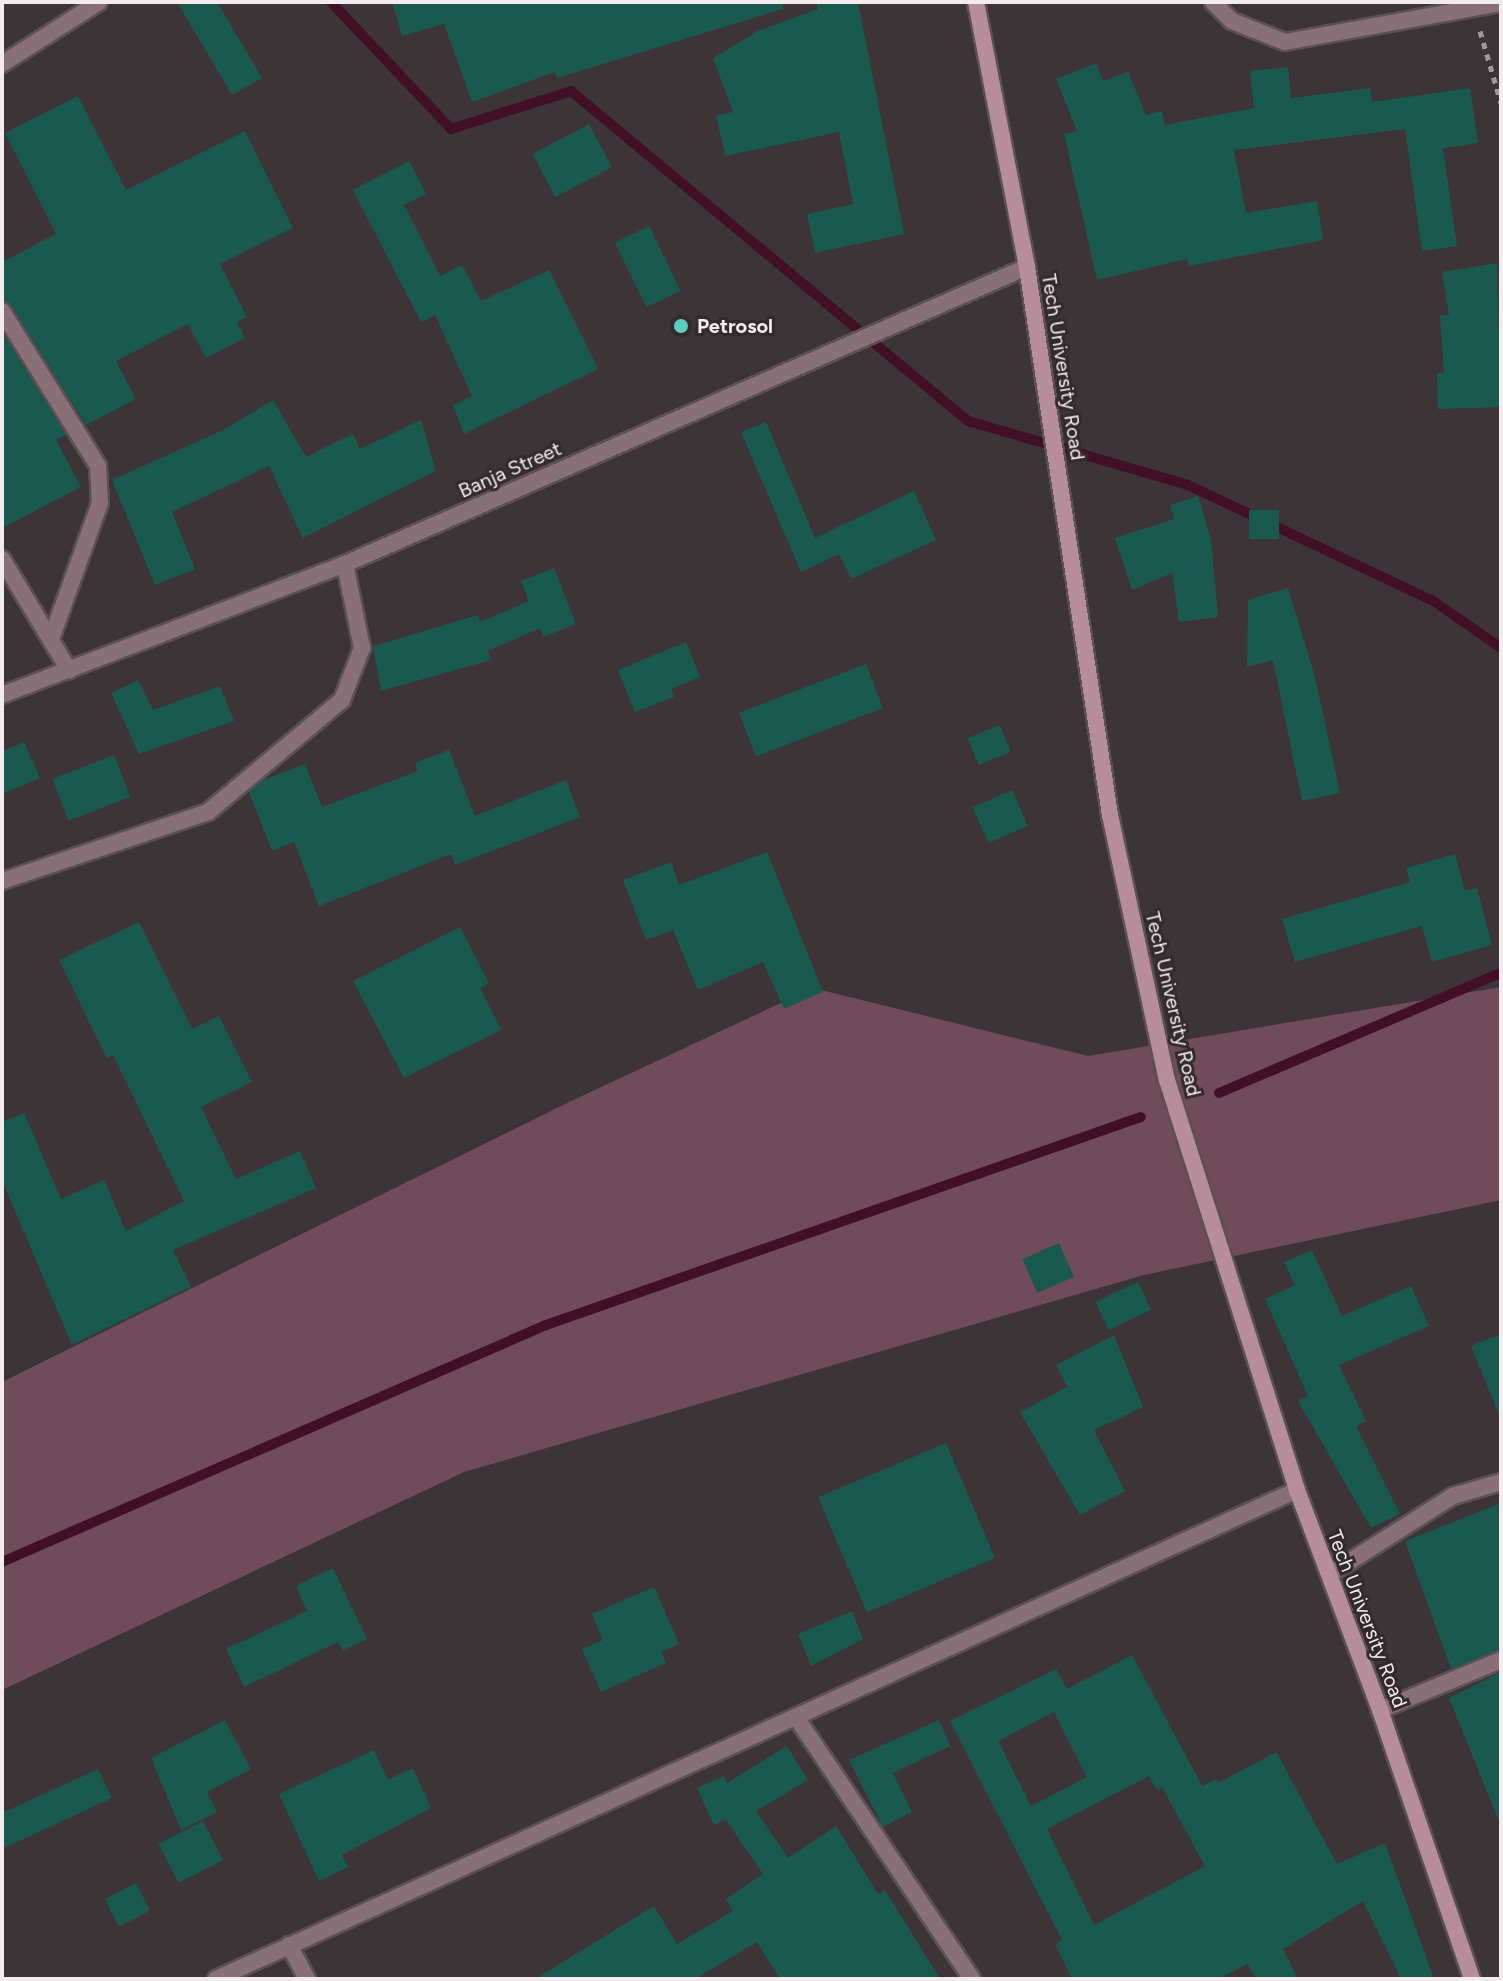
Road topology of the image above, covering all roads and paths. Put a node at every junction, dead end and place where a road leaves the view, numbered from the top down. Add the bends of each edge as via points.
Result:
1 (99, 2) edge
2 (976, 2) edge
3 (1213, 2) edge
4 (1501, 3) edge
5 (1472, 5) edge
6 (2, 64) edge
7 (1501, 103) edge
8 (1027, 267) junction
9 (2, 311) edge
10 (2, 559) edge
11 (345, 564) junction
12 (51, 639) junction
13 (69, 670) junction
14 (2, 695) edge
15 (2, 881) edge
16 (1501, 1482) edge
17 (1297, 1490) junction
18 (1330, 1574) junction
19 (1501, 1660) edge
20 (1380, 1710) junction
21 (796, 1717) junction
22 (289, 1945) junction
23 (216, 1979) edge
24 (307, 1979) edge
25 (971, 1979) edge
26 (1472, 1979) edge

1 - 6 street
2 - 8 street, Tech University Road
3 - 5 street via 1232,21 1285,42
4 - 5 street
5 - 7 path
8 - 11 street, Banja Street
8 - 17 street, Tech University Road via 1110,815 1164,1065
9 - 12 street via 98,466 100,503
10 - 12 street
11 - 13 street, Banja Street
11 - 15 street via 362,648 342,700 208,812
12 - 13 street
13 - 14 street, Banja Street
16 - 18 street via 1453,1496
17 - 18 street, Tech University Road
17 - 21 street
18 - 20 street, Tech University Road
19 - 20 street
20 - 26 street, Tech University Road
21 - 22 street
21 - 25 street
22 - 23 street
22 - 24 street

